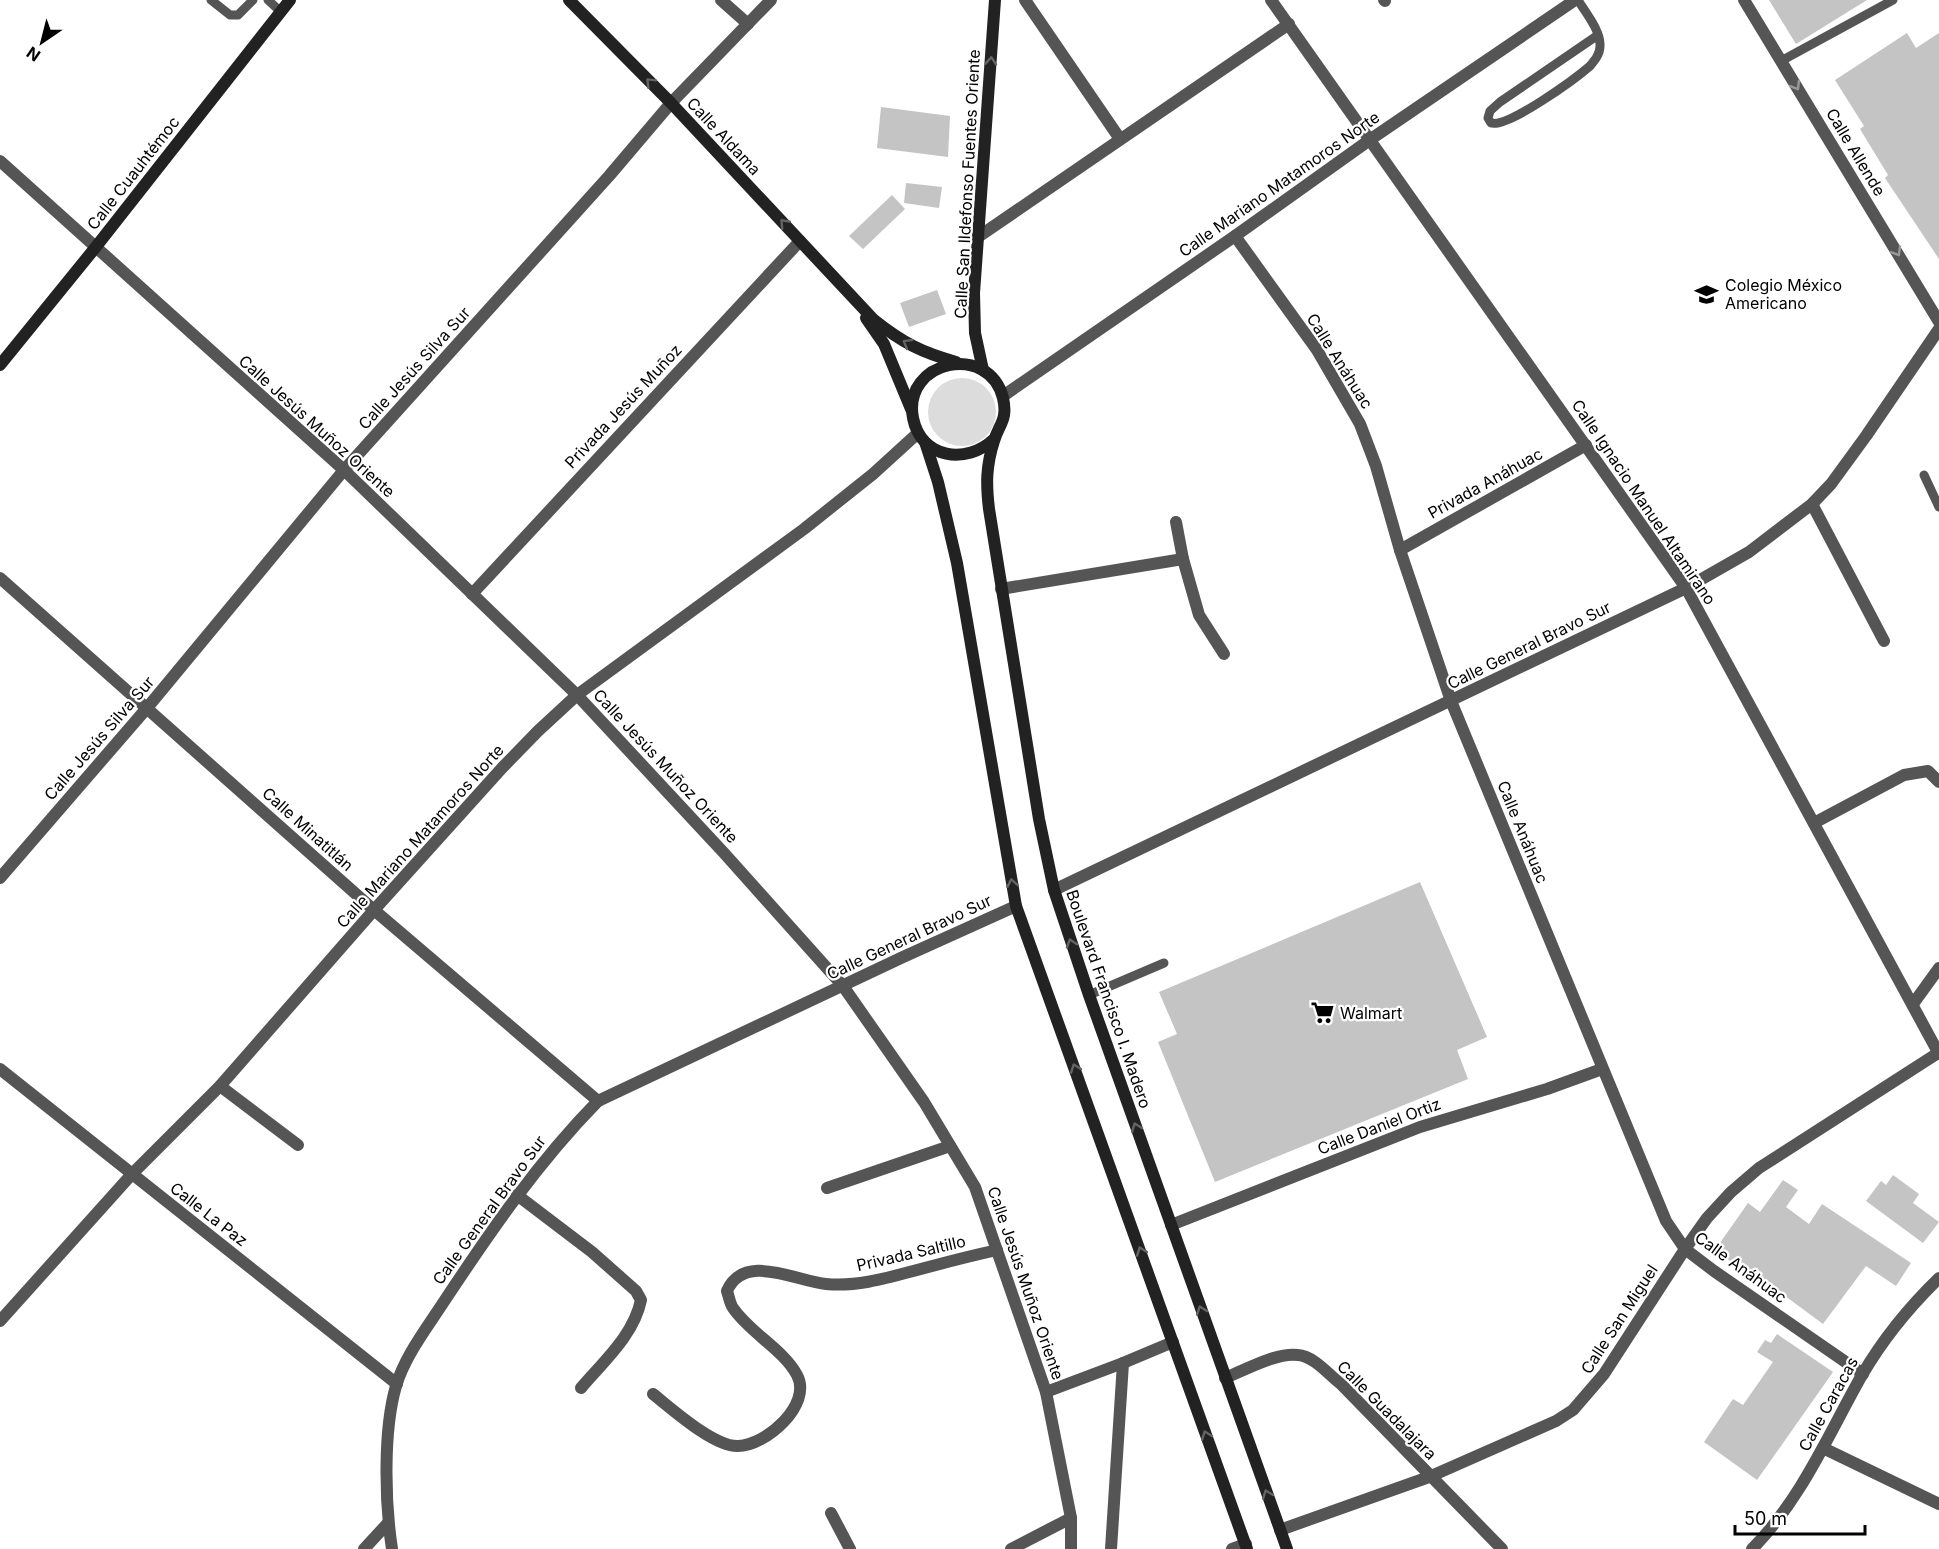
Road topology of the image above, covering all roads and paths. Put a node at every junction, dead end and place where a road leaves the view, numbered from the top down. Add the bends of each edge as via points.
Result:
1 (211, 0) edge
2 (253, 0) edge
3 (268, 0) edge
4 (290, 0) edge
5 (569, 0) edge
6 (721, 0) edge
7 (771, 0) edge
8 (995, 0) edge
9 (1025, 0) edge
10 (1272, 0) edge
11 (1577, 0) edge
12 (1744, 0) edge
13 (1893, 0) edge
14 (281, 12) junction
15 (748, 24) junction
16 (1289, 24) junction
17 (1598, 35) junction
18 (1781, 61) junction
19 (671, 103) junction
20 (1120, 139) junction
21 (1371, 139) junction
22 (0, 161) edge
23 (1235, 236) junction
24 (978, 237) junction
25 (800, 241) junction
26 (95, 248) junction
27 (852, 297) junction
28 (1939, 321) edge
29 (1939, 329) edge
30 (962, 363) junction
31 (0, 365) edge
32 (983, 370) junction
33 (1003, 396) junction
34 (912, 411) junction
35 (922, 437) junction
36 (994, 439) junction
37 (1586, 445) junction
38 (344, 470) junction
39 (1924, 475) dead end
40 (1812, 504) junction
41 (1939, 507) edge
42 (1176, 522) dead end
43 (1400, 550) junction
44 (1183, 560) junction
45 (0, 578) edge
46 (1686, 588) junction
47 (1001, 589) junction
48 (472, 594) junction
49 (1884, 641) dead end
50 (1224, 654) dead end
51 (577, 695) junction
52 (1451, 701) junction
53 (147, 708) junction
54 (1939, 782) edge
55 (1814, 823) junction
56 (0, 878) edge
57 (1054, 890) junction
58 (1016, 906) junction
59 (374, 910) junction
60 (1164, 963) dead end
61 (1939, 968) edge
62 (843, 986) junction
63 (1089, 995) junction
64 (1913, 1004) junction
65 (1938, 1054) edge
66 (1602, 1069) junction
67 (0, 1070) edge
68 (220, 1086) junction
69 (598, 1101) junction
70 (298, 1145) dead end
71 (950, 1146) junction
72 (132, 1174) junction
73 (826, 1188) dead end
74 (517, 1195) junction
75 (1171, 1225) junction
76 (1685, 1249) junction
77 (997, 1250) junction
78 (1939, 1278) edge
79 (0, 1321) edge
80 (1173, 1342) junction
81 (1123, 1363) junction
82 (1863, 1374) junction
83 (1225, 1378) junction
84 (397, 1384) junction
85 (581, 1388) dead end
86 (1046, 1392) junction
87 (653, 1394) dead end
88 (1823, 1448) junction
89 (1429, 1477) junction
90 (1939, 1504) edge
91 (831, 1513) dead end
92 (1071, 1518) junction
93 (388, 1523) junction
94 (1280, 1530) junction
95 (1246, 1546) edge
96 (364, 1549) edge
97 (392, 1549) edge
98 (849, 1549) edge
99 (1011, 1549) edge
100 (1071, 1549) edge
101 (1111, 1549) edge
102 (1232, 1549) edge
103 (1287, 1549) edge
104 (1502, 1549) edge
105 (1752, 1549) edge

1 - 2 lane via 230,15 238,15
3 - 14 lane
4 - 14 main road, Calle Cuauhtémoc
19 -> 5 main road, Calle Aldama
6 - 15 street
7 - 15 street, Calle Jesús Silva Sur
24 -> 8 main road, Calle San Ildefonso Fuentes Oriente
9 - 20 street
10 - 16 street, Calle Ignacio Manuel Altamirano
11 - 17 lane
11 - 21 street, Calle Mariano Matamoros Norte
12 - 18 street, Calle Allende
13 - 18 lane
14 - 26 main road, Calle Cuauhtémoc
15 - 19 street, Calle Jesús Silva Sur
16 - 20 street
16 - 21 street, Calle Ignacio Manuel Altamirano
17 - 17 lane via 1598,56 1590,65 1507,122 1491,123 1488,117 1500,102
18 -> 28 street, Calle Allende
25 -> 19 main road, Calle Aldama
19 - 38 street, Calle Jesús Silva Sur
20 - 24 street
21 - 23 street, Calle Mariano Matamoros Norte
21 - 37 street, Calle Ignacio Manuel Altamirano
22 - 26 street, Calle Jesús Muñoz Oriente
23 - 33 street, Calle Mariano Matamoros Norte
23 - 43 street, Calle Anáhuac via 1317,350 1360,424
24 - 32 main road, Calle San Ildefonso Fuentes Oriente via 975,333
25 - 27 main road, Calle Aldama
25 - 48 street, Privada Jesús Muñoz
26 - 31 main road, Calle Cuauhtémoc
26 - 38 street, Calle Jesús Muñoz Oriente
30 -> 27 main road, Calle Aldama via 899,339
27 - 34 main road, Calle Aldama via 884,344
29 - 40 street, Calle General Bravo Sur via 1866,436
30 - 32 main road
30 - 34 main road via 950,363 930,372 916,390
32 - 33 main road
33 - 36 main road via 1004,419
34 - 35 main road
35 - 36 main road via 934,449 955,456 977,452
35 - 51 street, Calle Mariano Matamoros Norte via 804,529
58 -> 35 main road via 957,563 938,482
36 - 47 main road, Boulevard Francisco I. Madero via 986,478
37 - 43 street, Privada Anáhuac
37 - 46 street, Calle Ignacio Manuel Altamirano
38 - 48 street, Calle Jesús Muñoz Oriente
38 - 53 street, Calle Jesús Silva Sur
39 - 41 lane
40 - 46 street, Calle General Bravo Sur via 1749,552
40 - 49 street
42 - 44 street
43 - 52 street, Calle Anáhuac
44 - 47 street
44 - 50 street via 1199,615
45 - 53 street, Calle Minatitlán
46 - 52 street, Calle General Bravo Sur
46 - 55 street, Calle Ignacio Manuel Altamirano
47 - 57 main road, Boulevard Francisco I. Madero
48 - 51 street, Calle Jesús Muñoz Oriente
51 - 59 street, Calle Mariano Matamoros Norte via 502,768
51 - 62 street, Calle Jesús Muñoz Oriente
52 - 57 street, Calle General Bravo Sur
52 - 66 street, Calle Anáhuac
53 - 56 street, Calle Jesús Silva Sur
53 - 59 street, Calle Minatitlán
54 - 55 street via 1928,771 1904,775
55 - 64 street, Calle Ignacio Manuel Altamirano
63 -> 57 main road, Boulevard Francisco I. Madero
58 - 62 street, Calle General Bravo Sur
80 -> 58 main road
59 - 68 street, Calle Mariano Matamoros Norte
59 - 69 street, Calle Minatitlán
60 - 63 lane
61 - 64 street
62 - 69 street, Calle General Bravo Sur
62 - 71 street, Calle Jesús Muñoz Oriente
75 -> 63 main road, Boulevard Francisco I. Madero
64 - 65 street, Calle Ignacio Manuel Altamirano
65 - 76 street, Calle San Miguel via 1759,1168 1715,1209
66 - 75 street, Calle Daniel Ortiz via 1420,1126
66 - 76 street, Calle Anáhuac via 1666,1221
67 - 72 street, Calle La Paz
68 - 70 street
68 - 72 street, Calle Mariano Matamoros Norte
69 - 74 street, Calle General Bravo Sur via 543,1159
71 - 73 street
71 - 77 street, Calle Jesús Muñoz Oriente via 975,1187
72 - 79 street, Calle Mariano Matamoros Norte
72 - 84 street, Calle La Paz
74 - 84 street, Calle General Bravo Sur via 417,1343
74 - 85 street via 592,1252 641,1300 631,1328
83 -> 75 main road, Boulevard Francisco I. Madero
76 - 82 street, Calle Anáhuac
76 - 89 street, Calle San Miguel via 1604,1374 1573,1410
77 - 86 street, Calle Jesús Muñoz Oriente
77 - 87 street, Privada Saltillo via 850,1285 756,1270 736,1277 727,1291 733,1308 797,1375 800,1390 796,1408 783,1424 756,1441 738,1446 718,1441
78 - 82 street, Calle Caracas via 1889,1333
80 - 81 street
95 -> 80 main road
81 - 86 street
81 - 101 street
82 - 88 street, Calle Caracas
83 - 89 street, Calle Guadalajara via 1278,1357 1299,1354 1341,1384
94 -> 83 main road, Boulevard Francisco I. Madero
84 - 93 street, Calle General Bravo Sur via 391,1408
86 - 92 street, Calle Jesús Muñoz Oriente
88 - 90 street
88 - 105 street, Calle Caracas via 1770,1531
89 - 94 street, Calle San Miguel
89 - 104 street, Calle Guadalajara
91 - 98 street
92 - 99 street
92 - 100 street, Calle Jesús Muñoz Oriente
93 - 96 street
93 - 97 street, Calle General Bravo Sur
94 - 103 main road, Boulevard Francisco I. Madero
95 - 102 street

